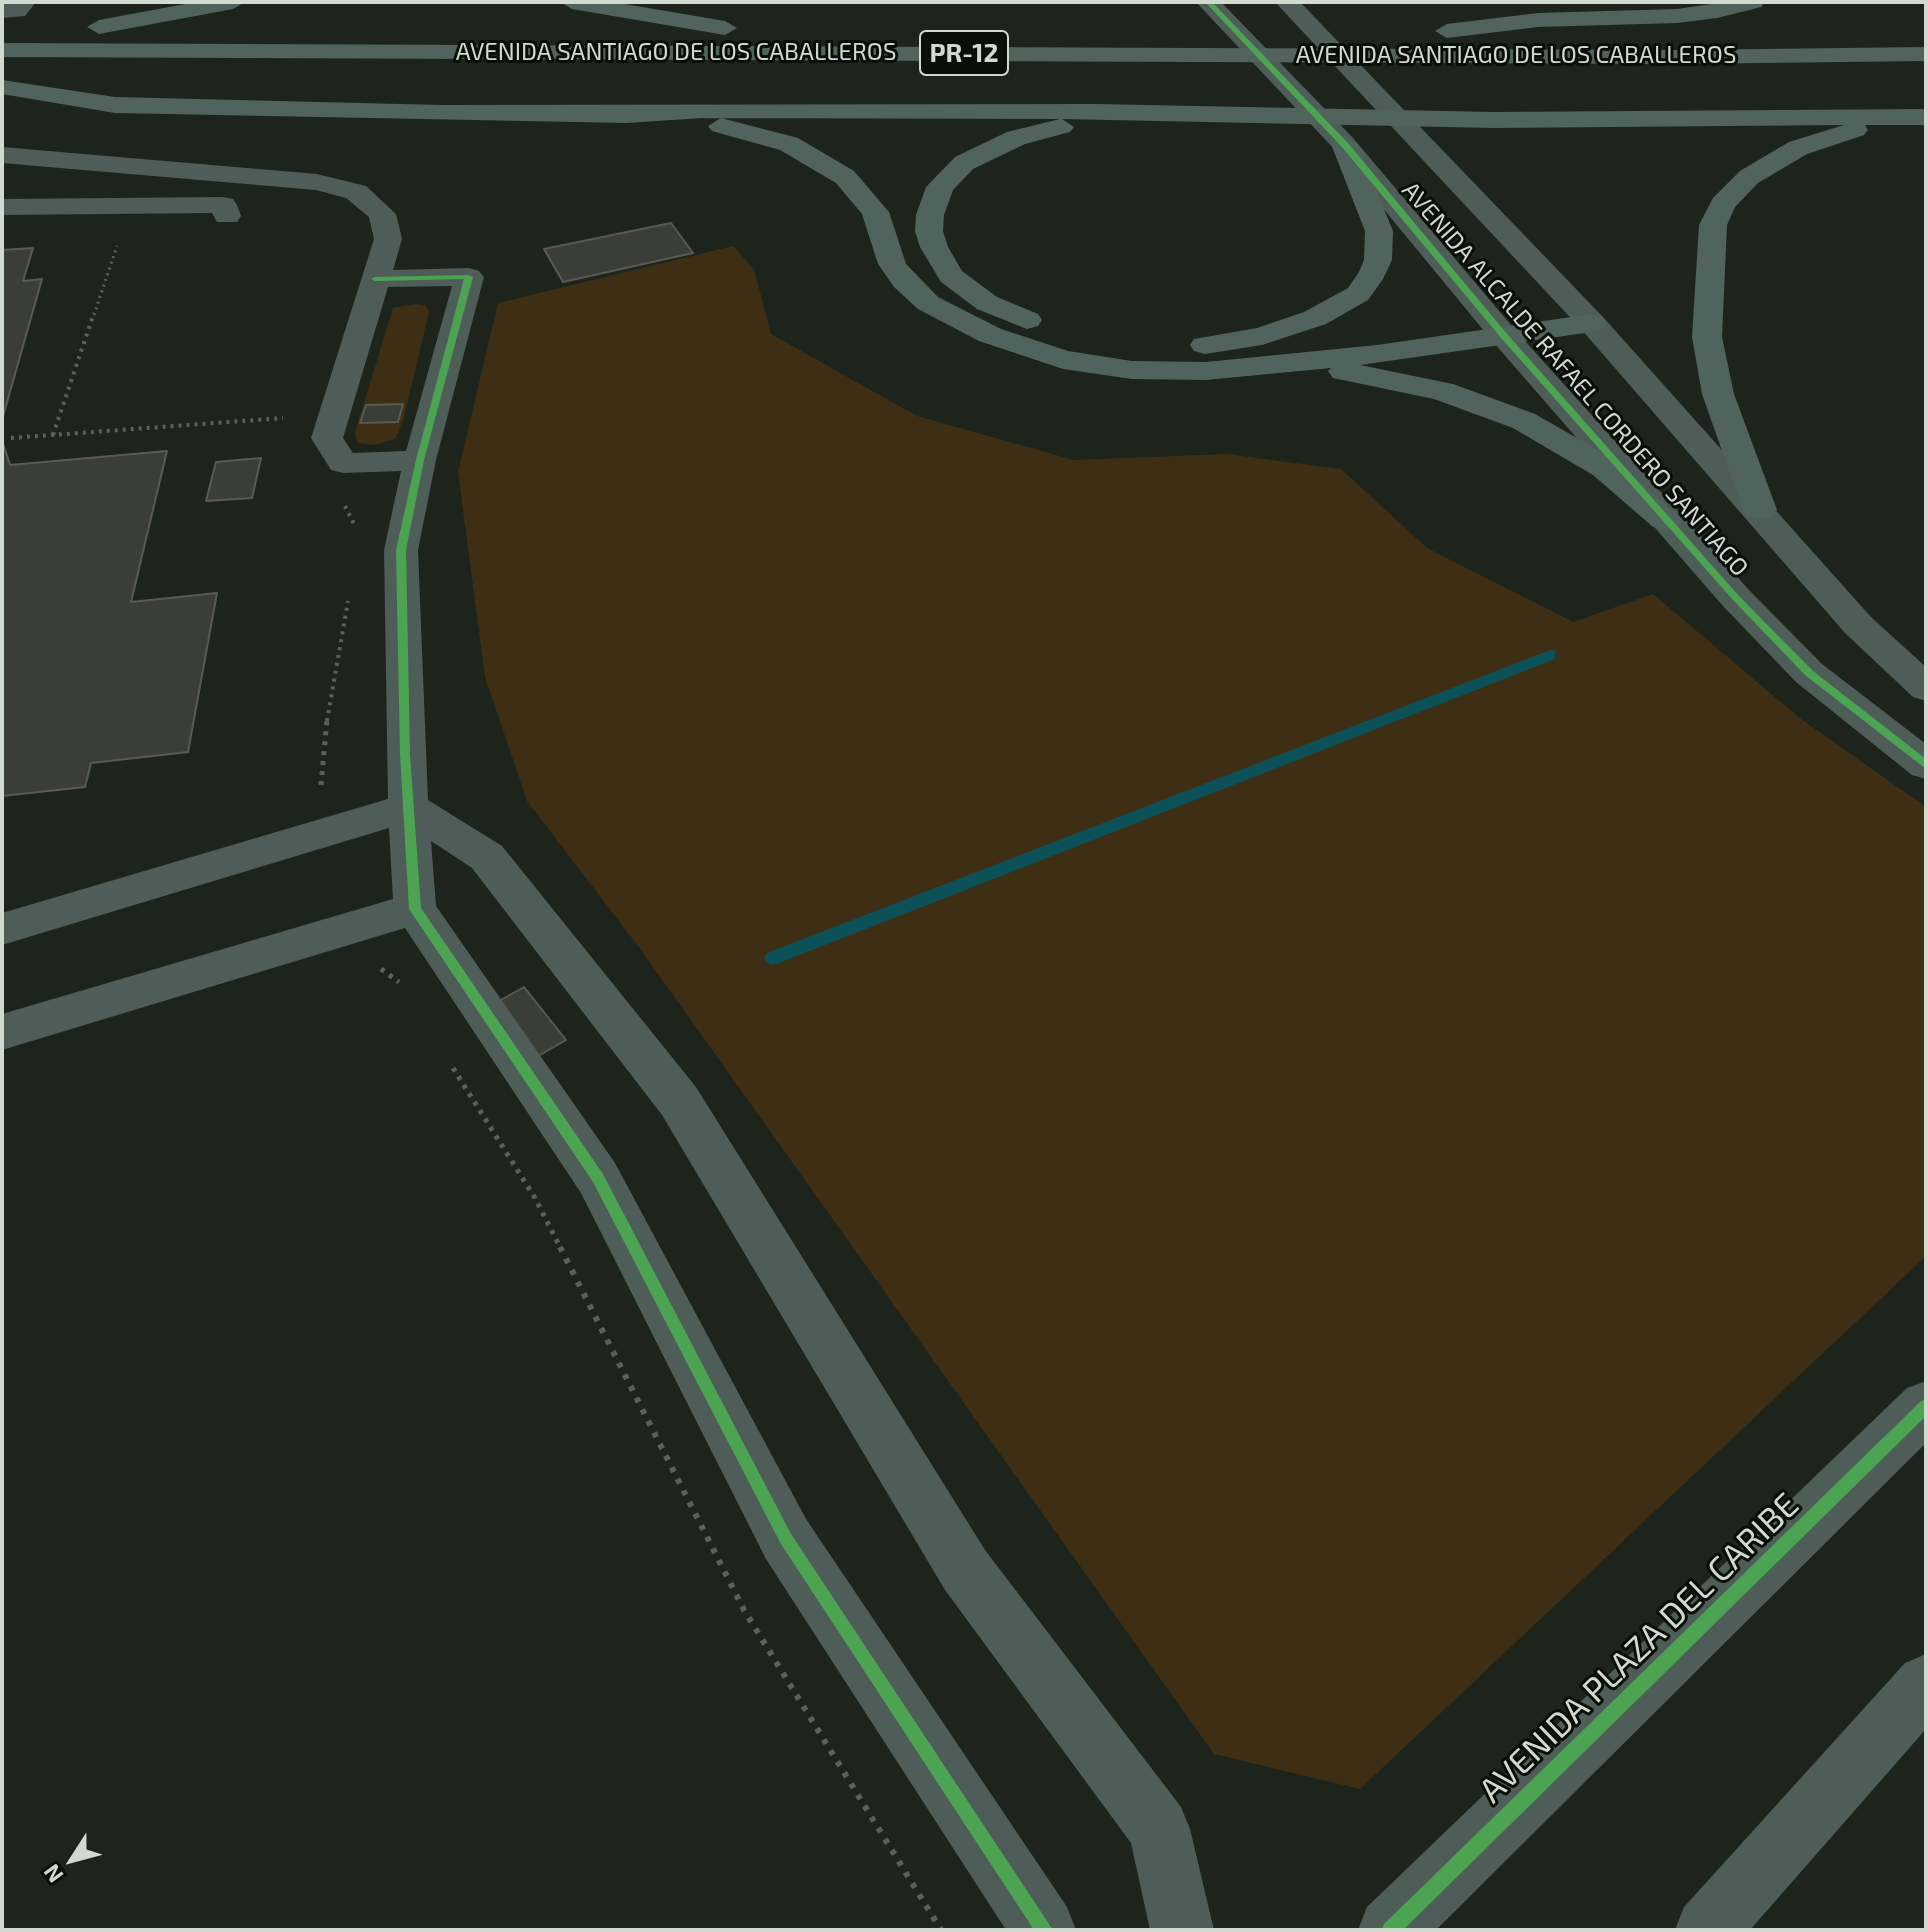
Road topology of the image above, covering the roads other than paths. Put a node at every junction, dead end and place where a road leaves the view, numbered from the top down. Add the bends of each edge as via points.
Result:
1 (233, 2) edge
2 (572, 2) edge
3 (1208, 2) edge
4 (1287, 2) edge
5 (1753, 2) edge
6 (11, 13) edge
7 (99, 27) junction
8 (224, 27) dead end
9 (584, 28) dead end
10 (725, 28) junction
11 (755, 28) dead end
12 (1209, 29) dead end
13 (1351, 30) dead end
14 (1729, 31) dead end
15 (1839, 31) dead end
16 (1910, 31) edge
17 (2, 50) edge
18 (1926, 54) edge
19 (2, 87) edge
20 (448, 88) dead end
21 (652, 89) dead end
22 (1414, 92) dead end
23 (627, 115) junction
24 (1229, 115) junction
25 (1896, 117) junction
26 (1926, 117) edge
27 (1344, 144) junction
28 (2, 155) edge
29 (231, 175) junction
30 (2, 207) edge
31 (375, 279) junction
32 (1592, 323) junction
33 (1505, 337) junction
34 (1303, 363) junction
35 (420, 460) junction
36 (1760, 510) junction
37 (1665, 520) junction
38 (1926, 688) edge
39 (1926, 765) edge
40 (409, 807) junction
41 (415, 909) junction
42 (2, 929) edge
43 (2, 1032) edge
44 (1926, 1406) edge
45 (1926, 1684) edge
46 (1044, 1930) edge
47 (1182, 1930) edge
48 (1390, 1930) edge
49 (1707, 1930) edge

1 - 7 highway
2 - 10 highway
3 - 27 street, AVENIDA ALCALDE RAFAEL CORDERO SANTIAGO
4 - 32 street, AVENIDA ALCALDE RAFAEL CORDERO SANTIAGO
5 - 14 highway via 1677,16 1538,20 1439,31
6 - 7 highway
7 - 8 highway
9 - 10 highway
10 - 11 highway
12 - 13 highway
15 - 16 highway
17 - 18 highway, AVENIDA SANTIAGO DE LOS CABALLEROS / PR-12
19 - 20 highway, AVENIDA SANTIAGO DE LOS CABALLEROS
19 - 23 highway via 115,105
21 - 22 highway, AVENIDA SANTIAGO DE LOS CABALLEROS / PR-12
23 - 24 highway via 702,110
23 - 34 highway via 735,129 811,154 862,193 883,229 892,264 928,303 1026,349 1092,365 1167,372
24 - 25 highway via 1494,120
24 - 27 highway via 1063,126 977,155 950,176 934,201 929,231 941,262 967,290 1006,313 1087,338 1157,346 1227,342 1289,328 1358,294 1378,260 1379,231
25 - 26 highway
25 - 36 highway via 1782,156 1735,190 1713,225 1707,337 1718,394
27 - 33 street, AVENIDA ALCALDE RAFAEL CORDERO SANTIAGO
28 - 29 street
29 - 30 street via 220,191 225,211
29 - 31 street via 317,182 356,192 382,214 388,239
31 - 35 street via 327,438 343,463
31 - 35 street via 469,277
32 - 33 highway
32 - 36 street, AVENIDA ALCALDE RAFAEL CORDERO SANTIAGO
33 - 34 highway
33 - 37 street, AVENIDA ALCALDE RAFAEL CORDERO SANTIAGO
34 - 37 highway via 1442,391 1524,421 1605,468
35 - 40 street via 401,550
36 - 38 street, AVENIDA ALCALDE RAFAEL CORDERO SANTIAGO via 1858,625
37 - 39 street, AVENIDA ALCALDE RAFAEL CORDERO SANTIAGO via 1809,673
40 - 41 street
40 - 42 street
40 - 47 street via 487,857 679,1101 965,1570 1159,1829
41 - 43 street
41 - 46 street via 598,1178 786,1539
44 - 48 street, AVENIDA PLAZA DEL CARIBE
45 - 49 street

